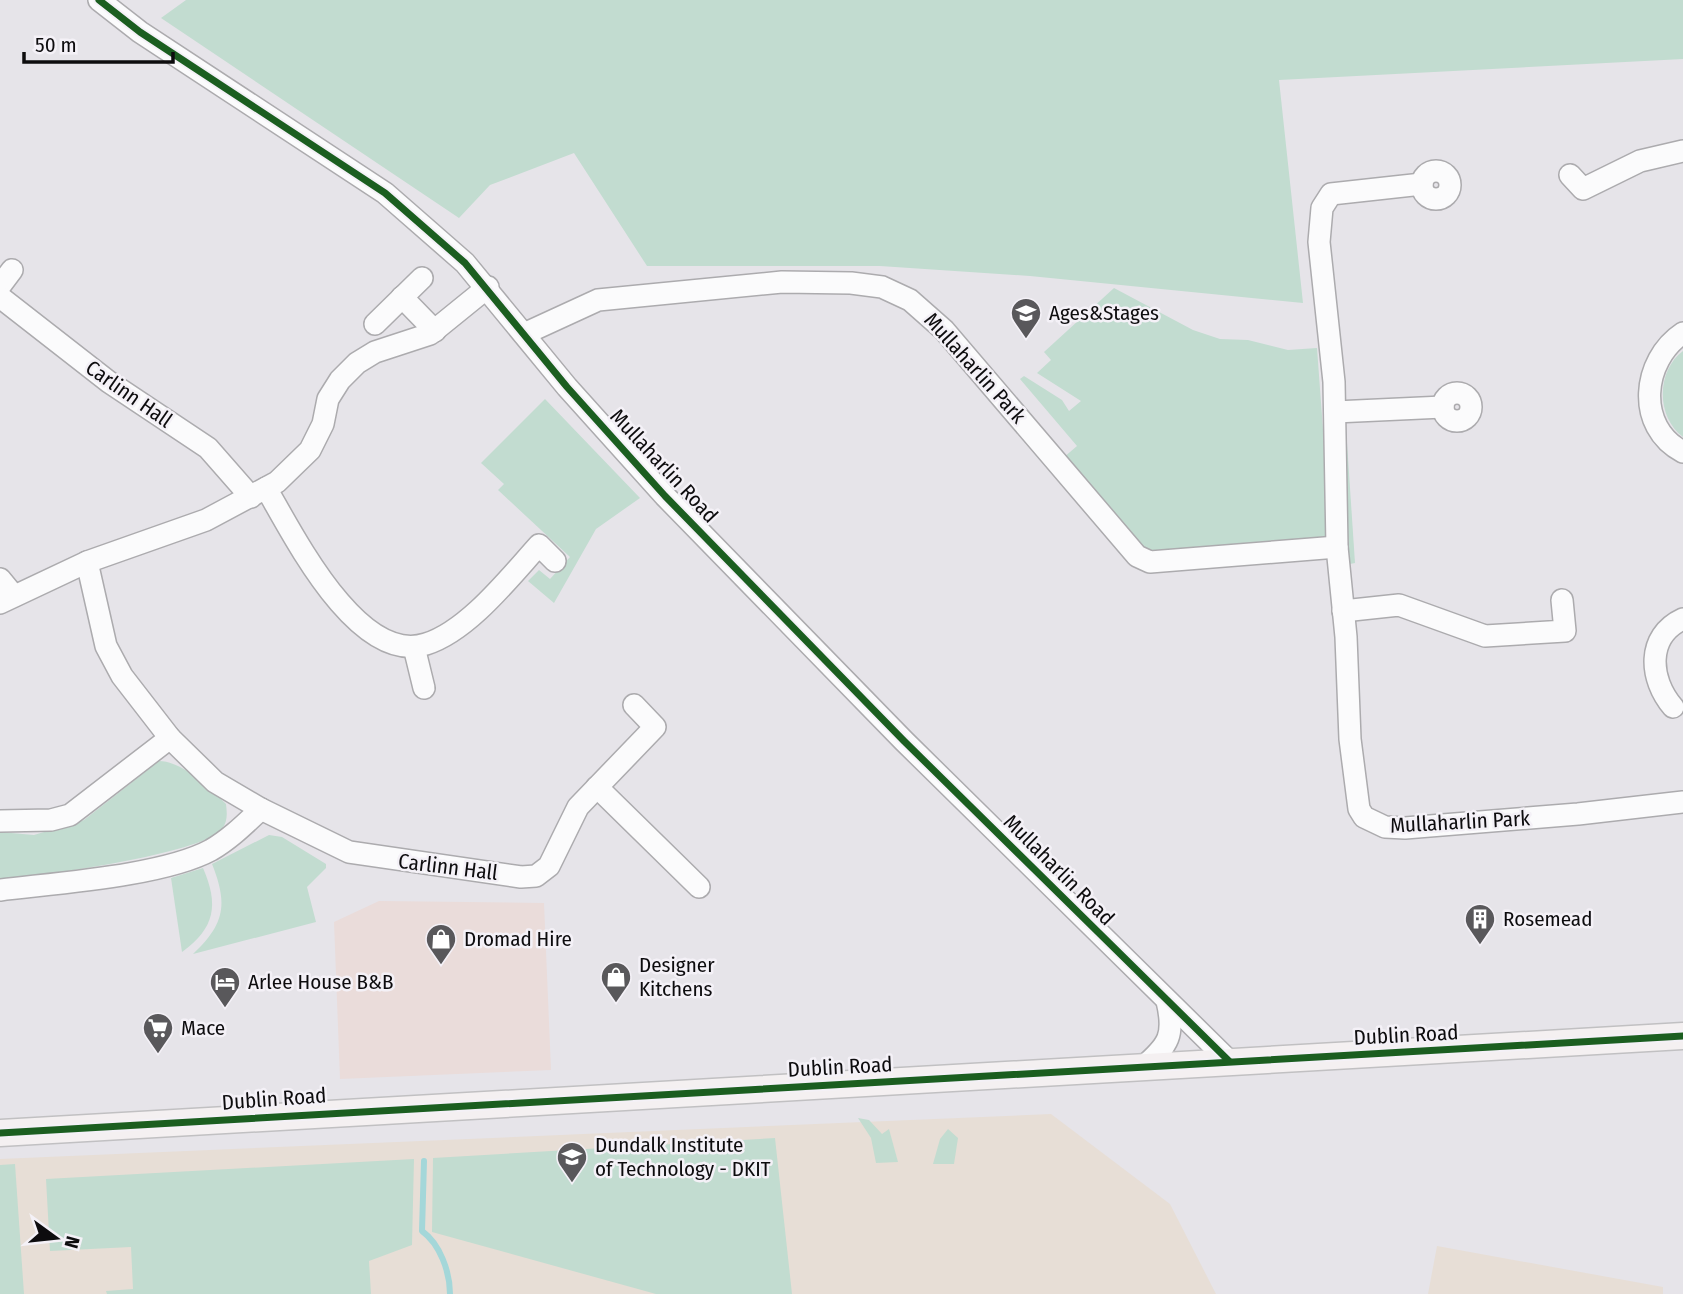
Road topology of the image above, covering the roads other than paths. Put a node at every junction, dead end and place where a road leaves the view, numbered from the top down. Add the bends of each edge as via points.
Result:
1 (99, 0) edge
2 (1683, 151) edge
3 (1570, 175) dead end
4 (1422, 184) dead end
5 (422, 278) dead end
6 (488, 287) junction
7 (0, 297) edge
8 (402, 297) junction
9 (375, 324) dead end
10 (435, 331) junction
11 (1683, 333) edge
12 (524, 334) junction
13 (1443, 407) dead end
14 (1335, 412) junction
15 (1683, 452) edge
16 (259, 493) junction
17 (1337, 547) junction
18 (555, 561) dead end
19 (87, 562) junction
20 (0, 579) edge
21 (7, 600) edge
22 (1562, 600) dead end
23 (1343, 611) junction
24 (1683, 619) edge
25 (414, 647) junction
26 (424, 688) dead end
27 (634, 705) dead end
28 (1673, 707) dead end
29 (170, 738) junction
30 (597, 787) junction
31 (1683, 802) edge
32 (261, 809) junction
33 (0, 821) edge
34 (699, 887) dead end
35 (0, 890) edge
36 (1167, 1001) junction
37 (1683, 1036) edge
38 (1229, 1061) junction
39 (1143, 1066) junction
40 (0, 1133) edge

1 - 6 street, Mullaharlin Road via 140,32 385,193
2 - 3 street via 1640,161 1583,189
4 - 14 street, Mullaharlin Park via 1331,194 1322,208 1319,242
5 - 8 street
6 - 10 street
6 - 12 street, Mullaharlin Road
7 - 16 street, Carlinn Hall via 109,382 208,448
8 - 9 street
8 - 10 street
10 - 16 street via 357,363 328,399 323,424 310,450 287,474
11 - 15 street via 1659,356 1648,383 1652,420
12 - 17 street, Mullaharlin Park via 598,300 782,282 882,287 910,300 944,330 1137,556 1150,562
12 - 36 street, Mullaharlin Road via 665,496
13 - 14 street
14 - 17 street, Mullaharlin Park
16 - 19 street via 169,535
16 - 25 street, Carlinn Hall via 332,595 373,632
17 - 23 street, Mullaharlin Park
18 - 25 street via 539,545 458,625
19 - 21 street
19 - 29 street, Carlinn Hall via 106,646
20 - 21 street
22 - 23 street via 1565,631 1531,635 1485,636 1399,605
23 - 31 street, Mullaharlin Park via 1350,739 1359,809 1364,817 1385,827 1405,828
24 - 28 street via 1658,638 1655,650 1659,683
25 - 26 street
27 - 30 street, Carlinn Hall via 655,727
29 - 32 street, Carlinn Hall via 215,782
29 - 33 street via 70,815
30 - 32 street, Carlinn Hall via 578,807 549,866 536,876 521,877 349,852
30 - 34 street
32 - 35 street via 232,836 190,859
36 - 38 street, Mullaharlin Road
36 - 39 street via 1173,1026 1161,1052
37 - 38 main road, Dublin Road
38 - 39 main road, Dublin Road
39 - 40 main road, Dublin Road

